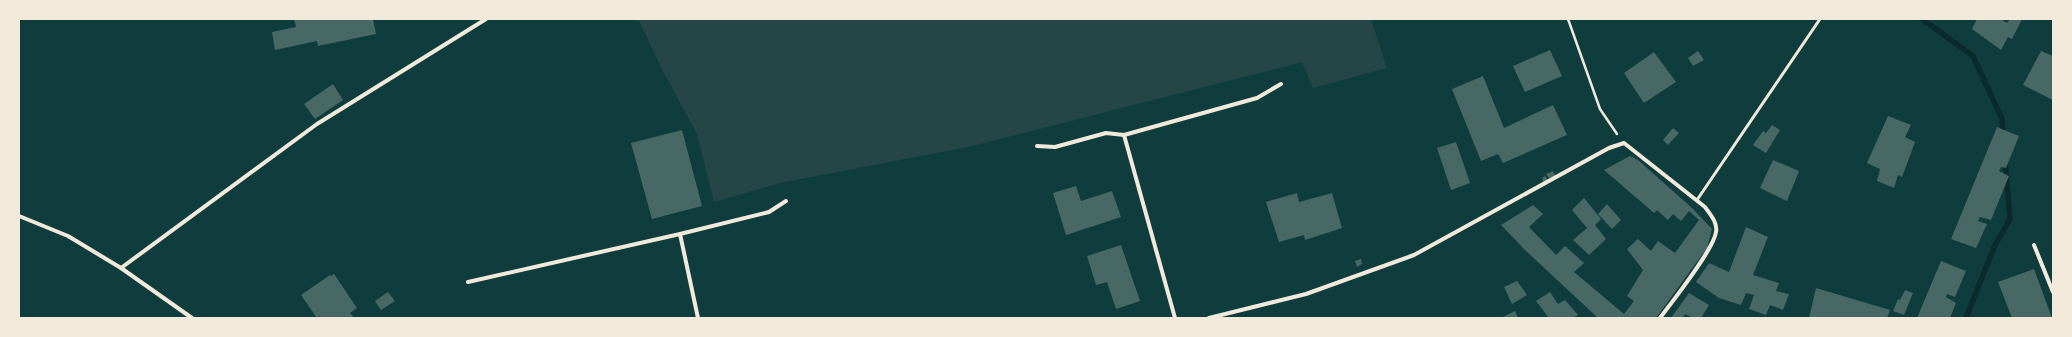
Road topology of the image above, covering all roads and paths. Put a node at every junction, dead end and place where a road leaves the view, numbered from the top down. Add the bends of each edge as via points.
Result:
1 (486, 19) edge
2 (1568, 19) edge
3 (1820, 19) edge
4 (1281, 84) dead end
5 (1124, 135) junction
6 (1624, 143) junction
7 (1037, 146) dead end
8 (786, 200) dead end
9 (1697, 200) junction
10 (19, 216) edge
11 (680, 234) junction
12 (2034, 245) dead end
13 (121, 268) junction
14 (468, 282) dead end
15 (2053, 292) edge
16 (192, 318) edge
17 (698, 318) edge
18 (1175, 318) edge
19 (1209, 318) edge
20 (1660, 318) edge

1 - 13 street via 317,124
2 - 6 path via 1600,109
3 - 9 lane
4 - 5 street via 1257,98
5 - 7 street via 1106,132 1055,147
5 - 18 street
6 - 9 street
6 - 19 street via 1609,148 1414,255 1306,294
8 - 11 street via 769,212
9 - 20 street via 1713,218 1717,232 1710,249
10 - 13 street via 68,236
11 - 14 street
11 - 17 street
12 - 15 street
13 - 16 street

